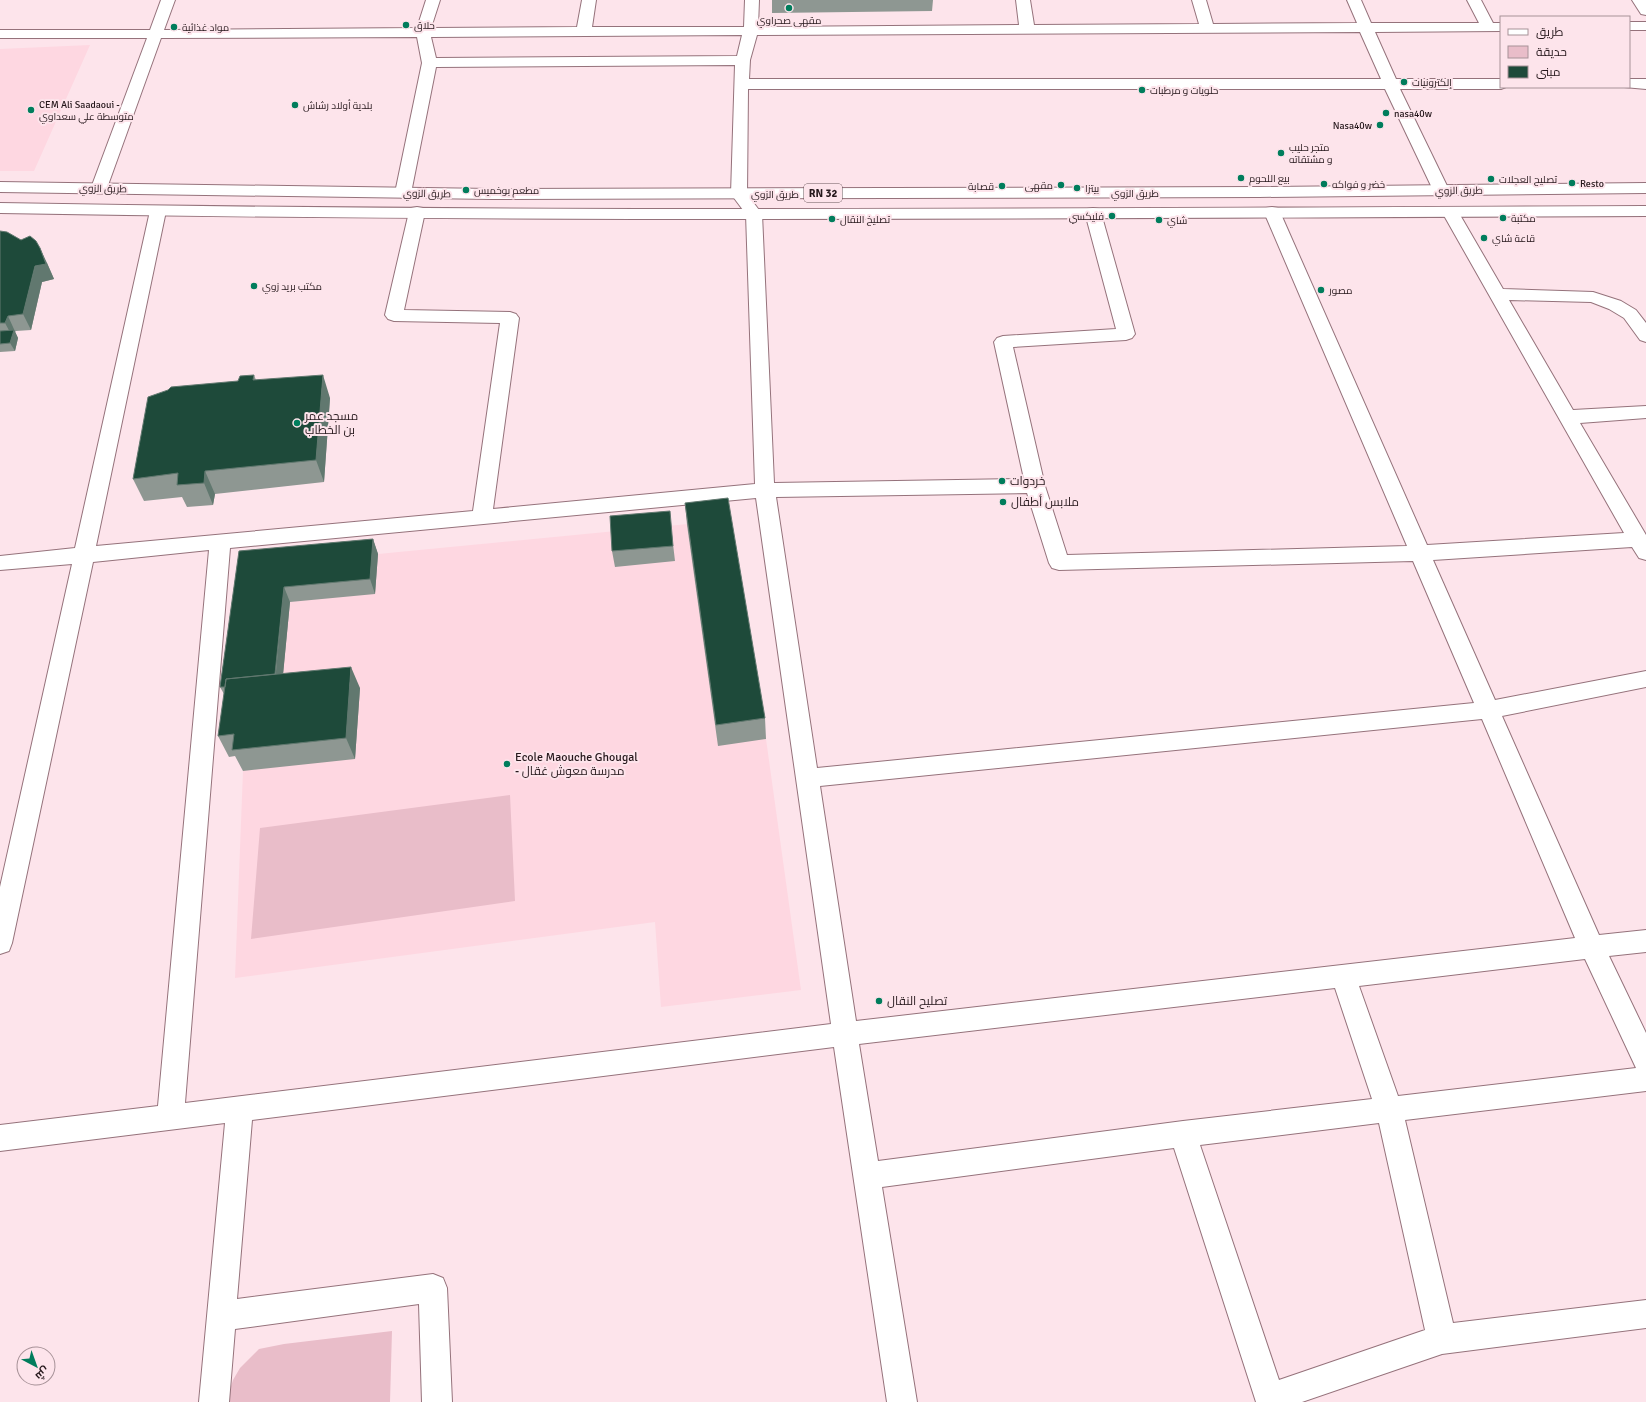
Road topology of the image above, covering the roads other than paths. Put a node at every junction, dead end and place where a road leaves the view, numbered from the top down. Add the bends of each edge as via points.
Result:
1 (168, 0) edge
2 (433, 0) edge
3 (589, 0) edge
4 (752, 0) edge
5 (1022, 0) edge
6 (1199, 0) edge
7 (1354, 0) edge
8 (1474, 0) edge
9 (1639, 0) edge
10 (1646, 11) edge
11 (1630, 26) edge
12 (1646, 26) edge
13 (1365, 27) junction
14 (1495, 27) edge
15 (1027, 28) junction
16 (1207, 28) junction
17 (751, 30) junction
18 (584, 31) junction
19 (423, 32) junction
20 (0, 34) edge
21 (155, 34) junction
22 (743, 60) junction
23 (429, 63) junction
24 (742, 84) junction
25 (1390, 84) junction
26 (1500, 84) edge
27 (1630, 84) edge
28 (1646, 84) edge
29 (0, 187) edge
30 (99, 188) junction
31 (1646, 188) edge
32 (1441, 190) junction
33 (403, 193) junction
34 (739, 194) junction
35 (0, 208) edge
36 (158, 211) junction
37 (1646, 211) edge
38 (417, 212) junction
39 (1272, 212) junction
40 (1450, 212) junction
41 (1093, 213) junction
42 (754, 214) junction
43 (1497, 294) junction
44 (1646, 336) edge
45 (1646, 412) edge
46 (1568, 417) junction
47 (1035, 486) junction
48 (765, 490) junction
49 (482, 517) junction
50 (220, 542) junction
51 (1642, 546) edge
52 (1420, 553) junction
53 (84, 555) junction
54 (0, 563) edge
55 (1646, 679) edge
56 (1489, 710) junction
57 (808, 778) junction
58 (1646, 941) edge
59 (0, 943) edge
60 (1592, 948) junction
61 (1344, 977) junction
62 (845, 1034) junction
63 (1646, 1060) edge
64 (1646, 1079) edge
65 (240, 1108) junction
66 (1390, 1109) junction
67 (170, 1117) junction
68 (1183, 1134) junction
69 (0, 1138) edge
70 (868, 1176) junction
71 (1646, 1314) edge
72 (221, 1316) junction
73 (1442, 1339) junction
74 (1271, 1400) edge
75 (214, 1402) edge
76 (437, 1402) edge
77 (902, 1402) edge

1 - 21 street
2 - 19 street
3 - 18 street
4 - 17 street
5 - 15 street
6 - 16 street
7 - 13 street
8 - 14 street
9 - 10 street
11 - 12 street
13 - 14 street
13 - 16 street
13 - 25 street
15 - 16 street
15 - 17 street
17 - 18 street
17 - 22 street
18 - 19 street
19 - 21 street
19 - 23 street
20 - 21 street
21 - 30 street
22 - 23 street
22 - 24 street
23 - 33 street
24 - 25 street
24 - 34 street
25 - 26 street
25 - 32 street
27 - 28 street
29 - 30 street, طريق الزوي / RN 32
30 - 33 street, طريق الزوي / RN 32
31 - 32 street, طريق الزوي / RN 32
32 - 34 street, طريق الزوي / RN 32
33 - 34 street, طريق الزوي / RN 32
34 - 42 street
35 - 36 street, طريق الزوي / RN 32
36 - 38 street, طريق الزوي / RN 32
36 - 53 street
37 - 40 street, طريق الزوي / RN 32
38 - 42 street, طريق الزوي / RN 32
38 - 49 street via 394,315 510,318
39 - 40 street, طريق الزوي / RN 32
39 - 41 street, طريق الزوي / RN 32
39 - 52 street
40 - 43 street
41 - 42 street, طريق الزوي / RN 32
41 - 47 street via 1126,334 1003,342
42 - 48 street
43 - 44 street via 1594,297 1630,314
43 - 46 street
45 - 46 street
46 - 51 street
47 - 48 street
47 - 52 street via 1059,563
48 - 49 street
48 - 57 street
49 - 50 street
50 - 53 street
50 - 67 street
51 - 52 street
52 - 56 street
53 - 54 street
53 - 59 street
55 - 56 street
56 - 57 street
56 - 60 street
57 - 62 street
58 - 60 street
60 - 61 street
60 - 63 street
61 - 62 street
61 - 66 street
62 - 65 street
62 - 70 street
64 - 66 street
65 - 67 street
65 - 72 street
66 - 68 street
66 - 73 street
67 - 69 street
68 - 70 street
68 - 74 street
70 - 77 street
71 - 73 street
72 - 75 street
72 - 76 street via 433,1288
73 - 74 street

